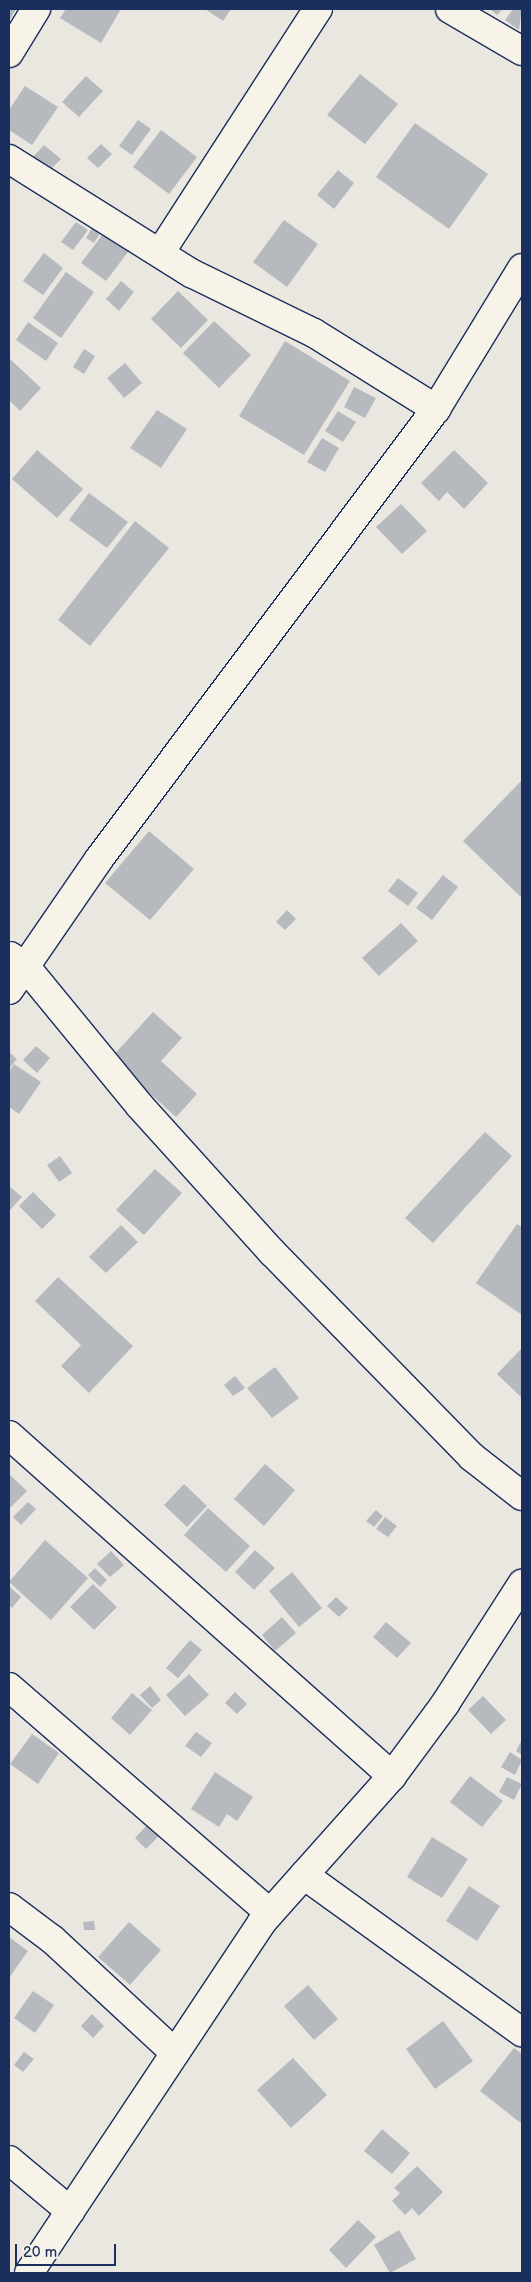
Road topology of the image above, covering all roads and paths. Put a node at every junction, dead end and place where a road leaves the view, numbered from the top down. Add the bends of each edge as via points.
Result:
1 (36, 9) edge
2 (318, 9) edge
3 (450, 9) edge
4 (522, 51) edge
5 (9, 54) edge
6 (9, 159) edge
7 (160, 253) junction
8 (522, 268) edge
9 (436, 409) junction
10 (17, 960) edge
11 (9, 990) edge
12 (9, 1435) edge
13 (522, 1496) edge
14 (522, 1584) edge
15 (9, 1687) edge
16 (392, 1776) junction
17 (304, 1875) junction
18 (9, 1906) edge
19 (270, 1914) junction
20 (522, 2032) edge
21 (175, 2053) junction
22 (9, 2160) edge
23 (70, 2210) junction
24 (9, 2269) edge
25 (13, 2273) edge
26 (29, 2273) edge

1 - 5 street
2 - 7 street
3 - 4 street
6 - 7 street
7 - 9 street via 191,273 314,333
8 - 9 street
9 - 10 street via 99,859
10 - 11 street
10 - 13 street via 140,1106 272,1252 472,1458
12 - 16 street
14 - 16 street via 444,1704
15 - 19 street
16 - 17 street
17 - 19 street
17 - 20 street
18 - 21 street via 53,1940
19 - 21 street
21 - 23 street
22 - 23 street
23 - 26 street
24 - 25 street

